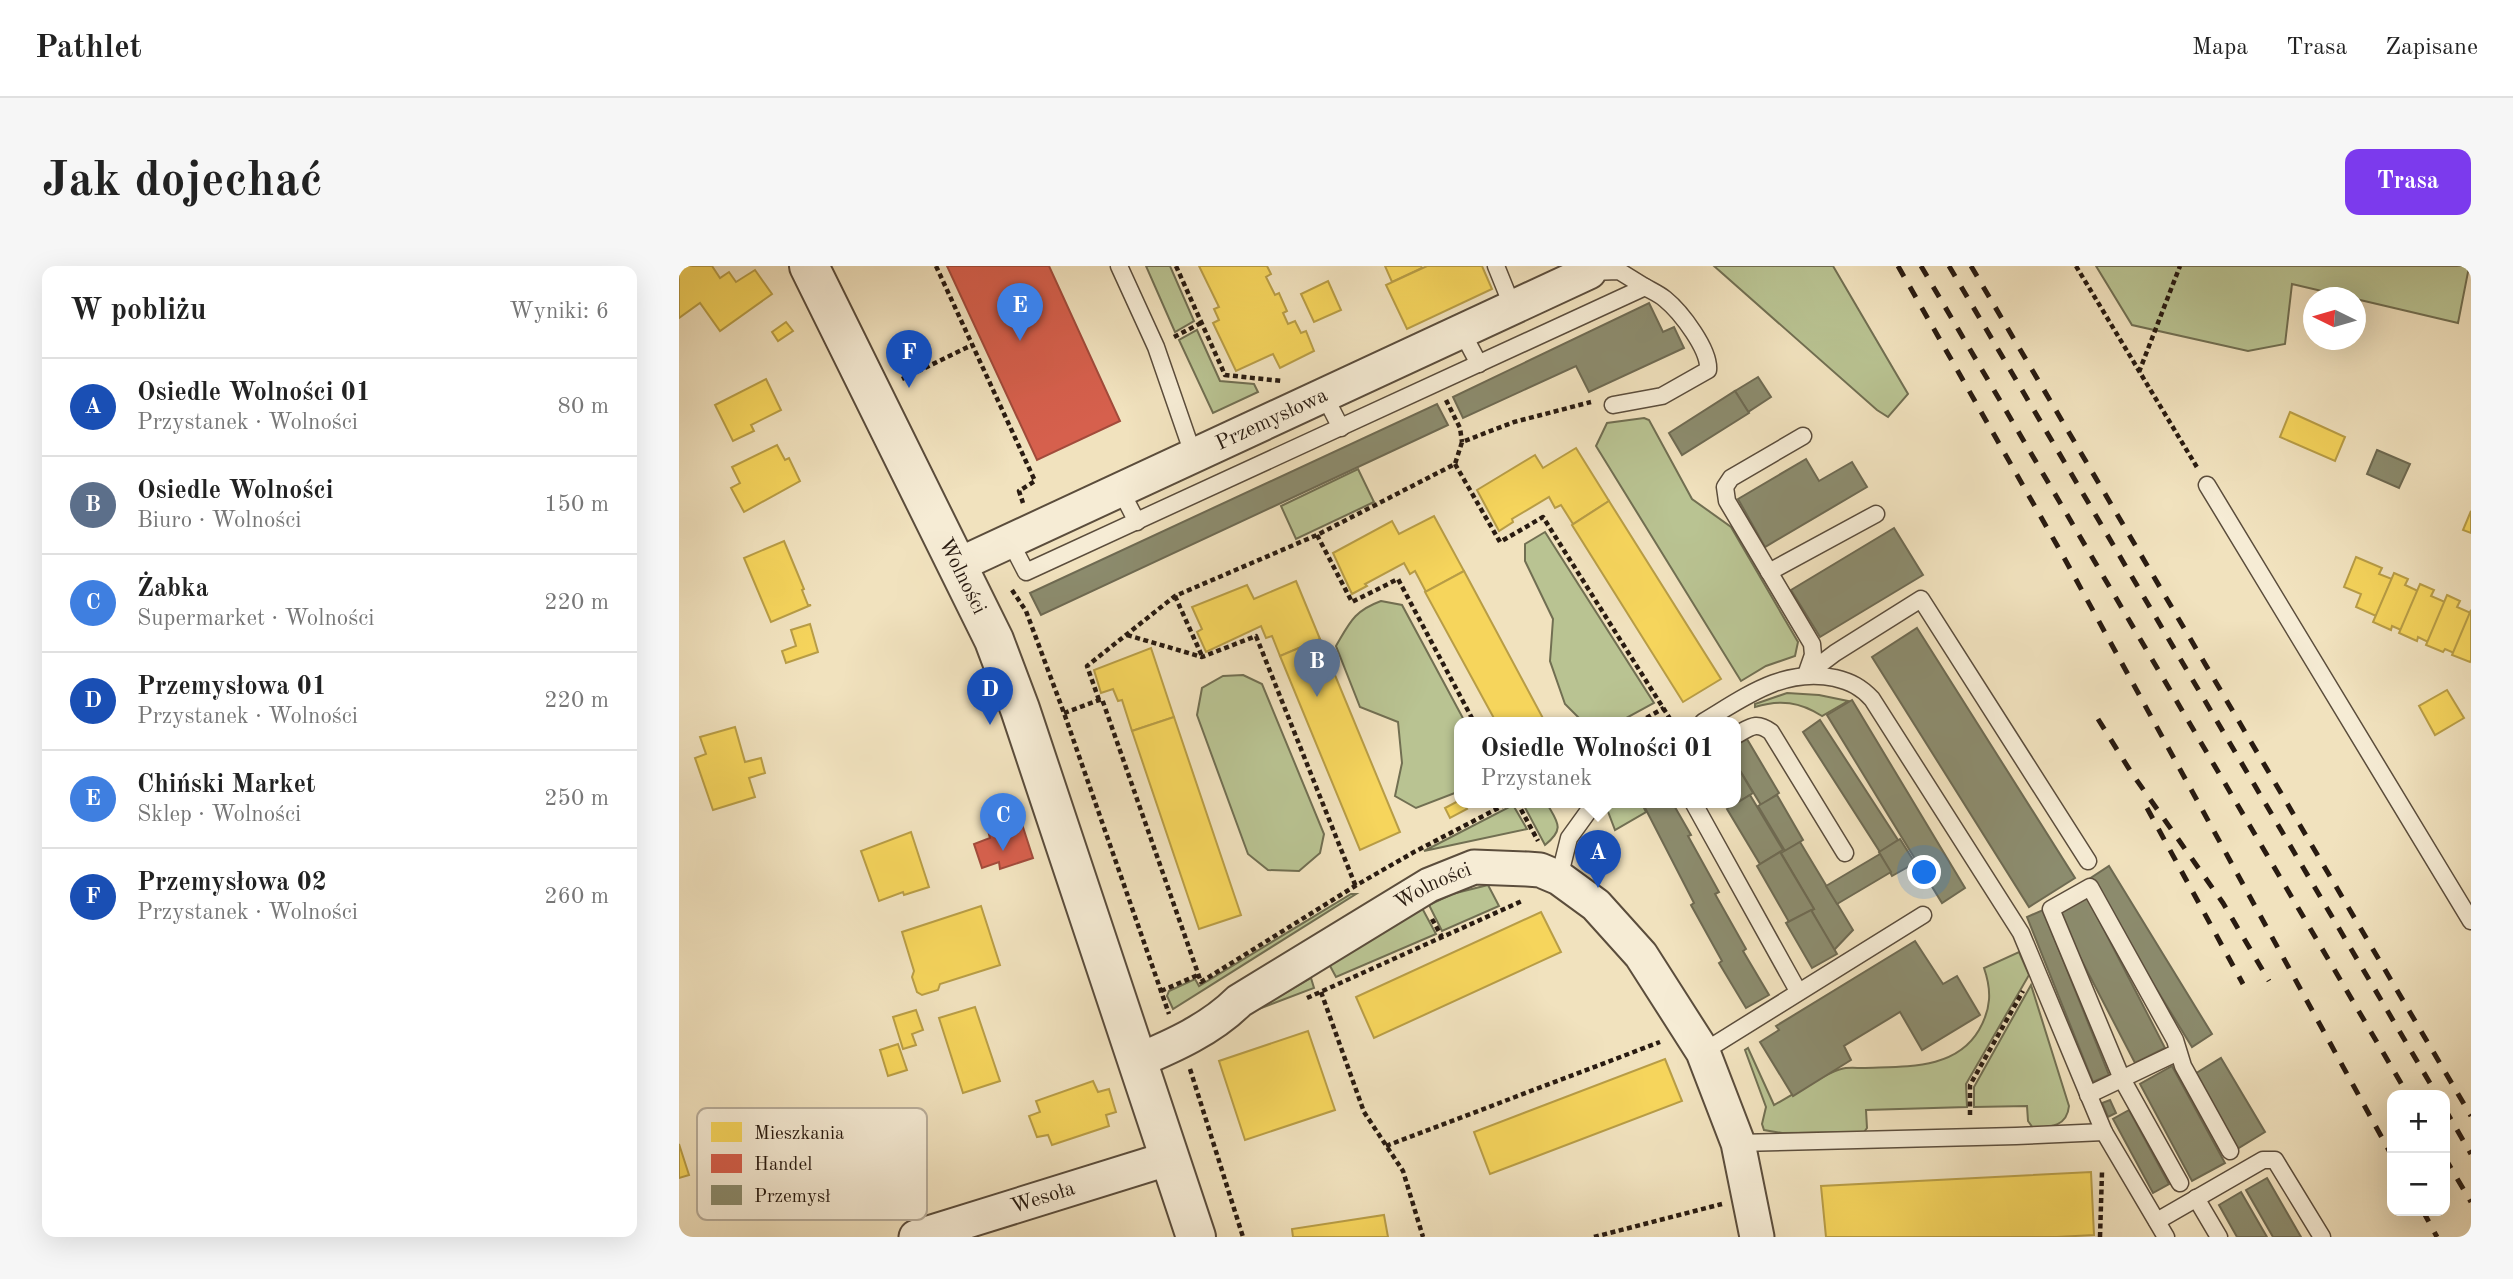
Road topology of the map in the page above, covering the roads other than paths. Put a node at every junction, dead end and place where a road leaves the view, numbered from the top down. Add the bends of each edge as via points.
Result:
1 (809, 266) edge
2 (1119, 266) edge
3 (1496, 266) edge
4 (1589, 272) joint
5 (1645, 287) junction
6 (1513, 308) junction
7 (1462, 332) junction
8 (1479, 364) junction
9 (1324, 395) junction
10 (1613, 405) road end
11 (1341, 428) junction
12 (1803, 436) dead end
13 (1193, 454) junction
14 (2207, 485) road end
15 (1120, 489) junction
16 (1875, 514) dead end
17 (1137, 522) junction
18 (1010, 541) junction
19 (956, 566) junction
20 (1769, 572) junction
21 (1806, 675) junction
22 (1712, 717) edge
23 (1741, 732) edge
24 (1591, 808) edge
25 (1696, 808) edge
26 (1845, 853) dead end
27 (2088, 861) dead end
28 (1559, 878) junction
29 (1923, 915) dead end
30 (2471, 921) edge
31 (1798, 991) junction
32 (1703, 1052) junction
33 (2179, 1052) junction
34 (1137, 1061) junction
35 (2122, 1079) junction
36 (2088, 1095) junction
37 (2104, 1132) junction
38 (1738, 1143) junction
39 (2230, 1151) dead end
40 (1170, 1158) junction
41 (2180, 1183) dead end
42 (2196, 1198) junction
43 (2157, 1221) junction
44 (916, 1237) edge
45 (1196, 1237) edge
46 (1757, 1237) edge
47 (2166, 1237) edge
48 (2219, 1237) edge
49 (2322, 1237) edge

1 - 19 street, Wolności
2 - 13 lane via 1156,347
3 - 6 lane
4 - 5 lane via 1619,271
4 - 6 street, Przemysłowa
5 - 8 lane
5 - 10 lane via 1664,298 1686,321 1709,360 1708,370 1662,396
6 - 7 street, Przemysłowa
7 - 8 lane
7 - 9 street, Przemysłowa
8 - 11 lane
9 - 11 lane
9 - 13 street, Przemysłowa
11 - 17 lane
12 - 20 lane via 1731,478 1725,487 1727,501
13 - 15 street, Przemysłowa
14 - 30 lane
15 - 17 lane
15 - 18 street, Przemysłowa
16 - 20 lane
17 - 18 lane via 1026,572
18 - 19 street, Przemysłowa
19 - 34 street, Wolności via 994,640 1020,709
20 - 21 lane via 1812,644
21 - 22 lane via 1766,685
21 - 27 lane via 1921,599
21 - 36 lane via 1846,681 1861,687 1872,699 2021,933
23 - 26 lane via 1762,725 1771,732
24 - 28 lane via 1569,838
25 - 31 lane
28 - 32 street, Wolności via 1596,905 1641,955
28 - 34 street, Wolności via 1539,870 1473,867 1429,885 1238,1001 1180,1043
29 - 31 lane
31 - 32 lane
32 - 38 street, Wolności
33 - 35 lane
33 - 35 lane via 2090,887 2051,909
33 - 39 lane via 2182,1066
34 - 40 street, Wolności
35 - 36 lane
35 - 41 lane
36 - 37 lane
37 - 38 lane
37 - 43 lane
38 - 46 street, Wolności
40 - 44 street, Wesoła
40 - 45 street, Wolności
42 - 43 lane
42 - 48 lane
42 - 49 lane via 2263,1160 2275,1160
43 - 47 lane

